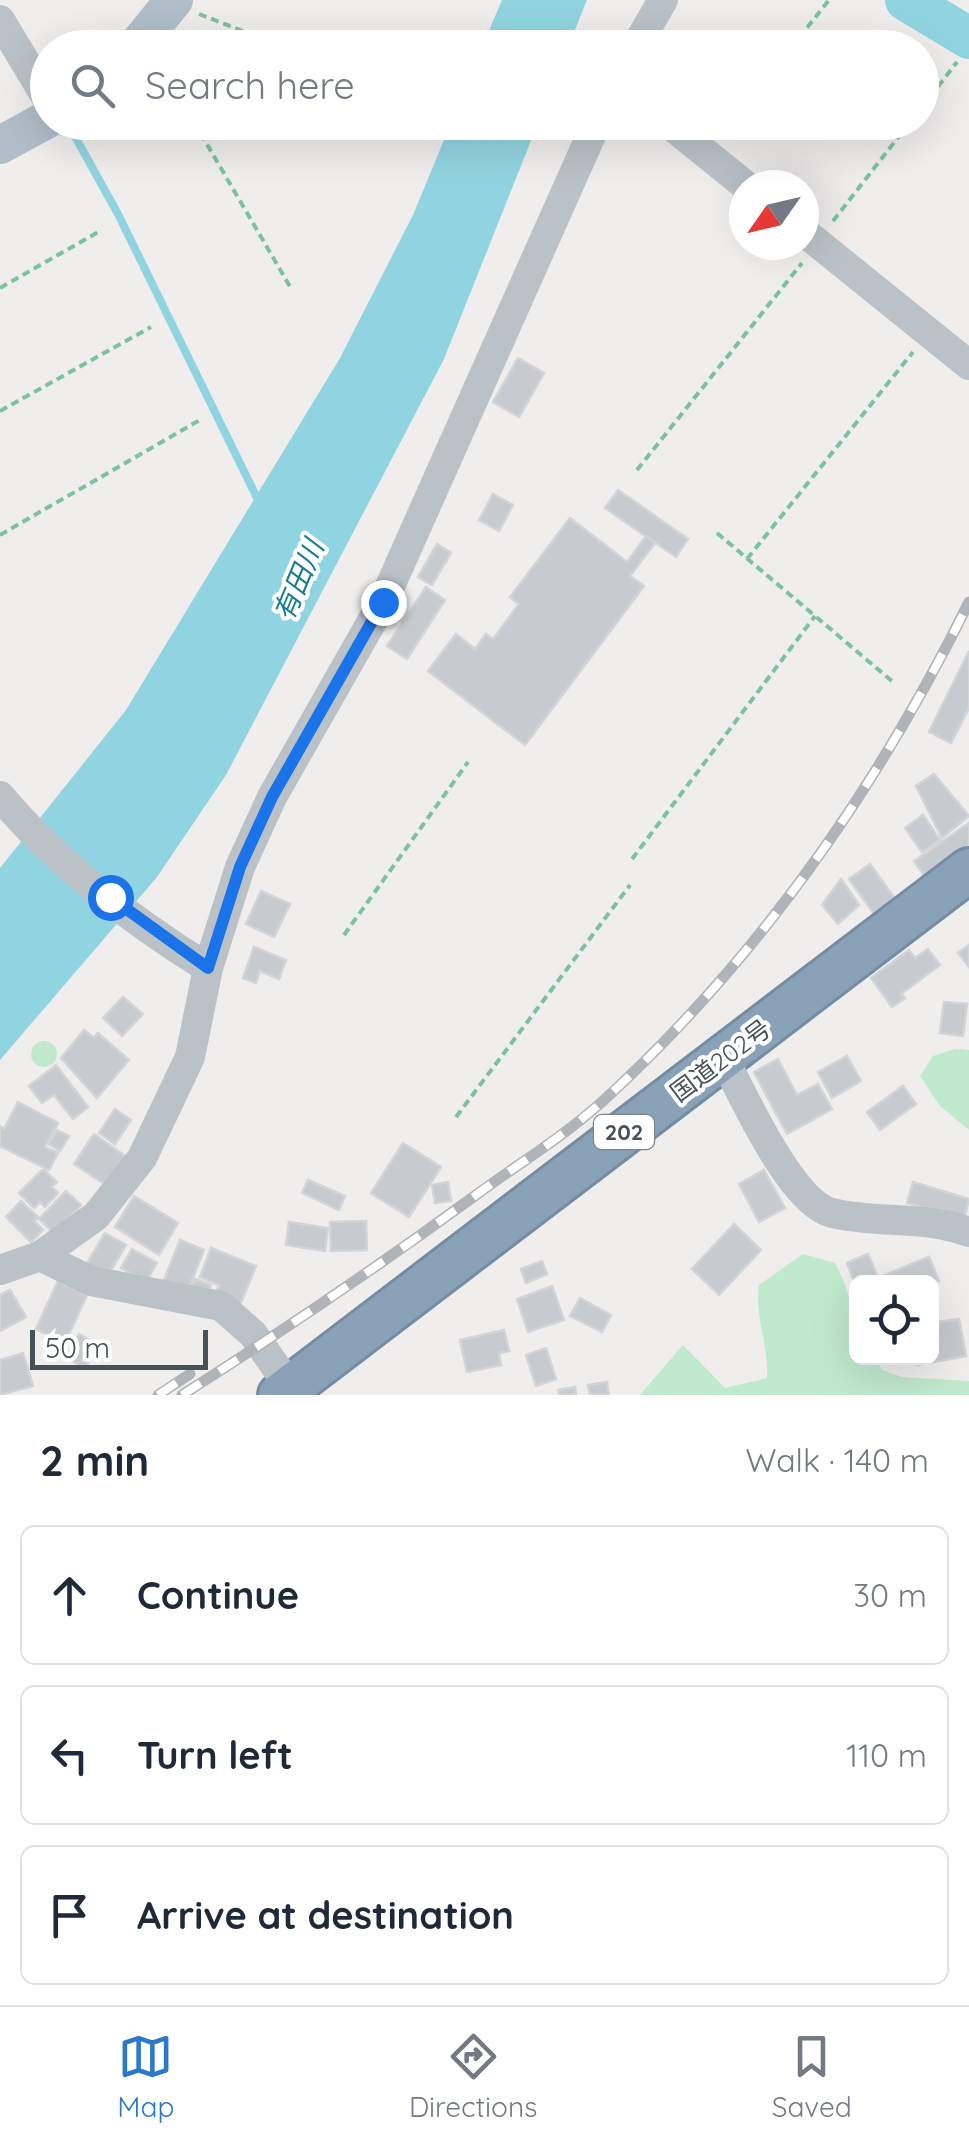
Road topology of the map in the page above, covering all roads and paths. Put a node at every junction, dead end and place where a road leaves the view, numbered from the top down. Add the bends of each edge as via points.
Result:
1 (663, 0) edge
2 (829, 0) edge
3 (186, 7) edge
4 (0, 20) edge
5 (157, 30) edge
6 (242, 30) edge
7 (646, 30) edge
8 (805, 30) edge
9 (956, 62) dead end
10 (30, 70) edge
11 (939, 85) edge
12 (30, 128) edge
13 (204, 140) edge
14 (589, 140) edge
15 (689, 140) edge
16 (895, 140) edge
17 (0, 145) edge
18 (729, 172) edge
19 (100, 231) dead end
20 (819, 233) edge
21 (819, 245) edge
22 (798, 260) edge
23 (0, 288) edge
24 (292, 290) dead end
25 (151, 326) dead end
26 (918, 346) dead end
27 (969, 365) edge
28 (0, 411) edge
29 (200, 420) dead end
30 (636, 470) dead end
31 (717, 533) dead end
32 (0, 535) edge
33 (747, 559) junction
34 (815, 616) junction
35 (893, 682) dead end
36 (468, 762) dead end
37 (6, 803) edge
38 (632, 859) dead end
39 (969, 870) edge
40 (630, 885) dead end
41 (344, 934) dead end
42 (208, 968) junction
43 (723, 1058) junction
44 (456, 1117) dead end
45 (969, 1232) edge
46 (40, 1256) junction
47 (0, 1270) edge
48 (285, 1391) edge

1 - 7 street
2 - 8 path
3 - 5 main road
3 - 6 path
4 - 10 street
9 - 11 path
12 - 17 main road
13 - 24 path
14 - 42 street via 383,602 272,797 240,867
15 - 18 street
16 - 20 path
19 - 23 path
21 - 27 street
22 - 30 path
25 - 28 path
26 - 33 path
29 - 32 path
31 - 33 path
33 - 34 path
34 - 35 path
34 - 38 path
36 - 41 path
37 - 42 street via 34,834
39 - 43 highway, 国道202号 / 202
40 - 44 path
42 - 46 street via 190,1057 142,1158 96,1216
43 - 45 street via 814,1206
43 - 48 highway, 国道202号 / 202
46 - 47 street
46 - 48 street via 91,1281 221,1306 253,1334

